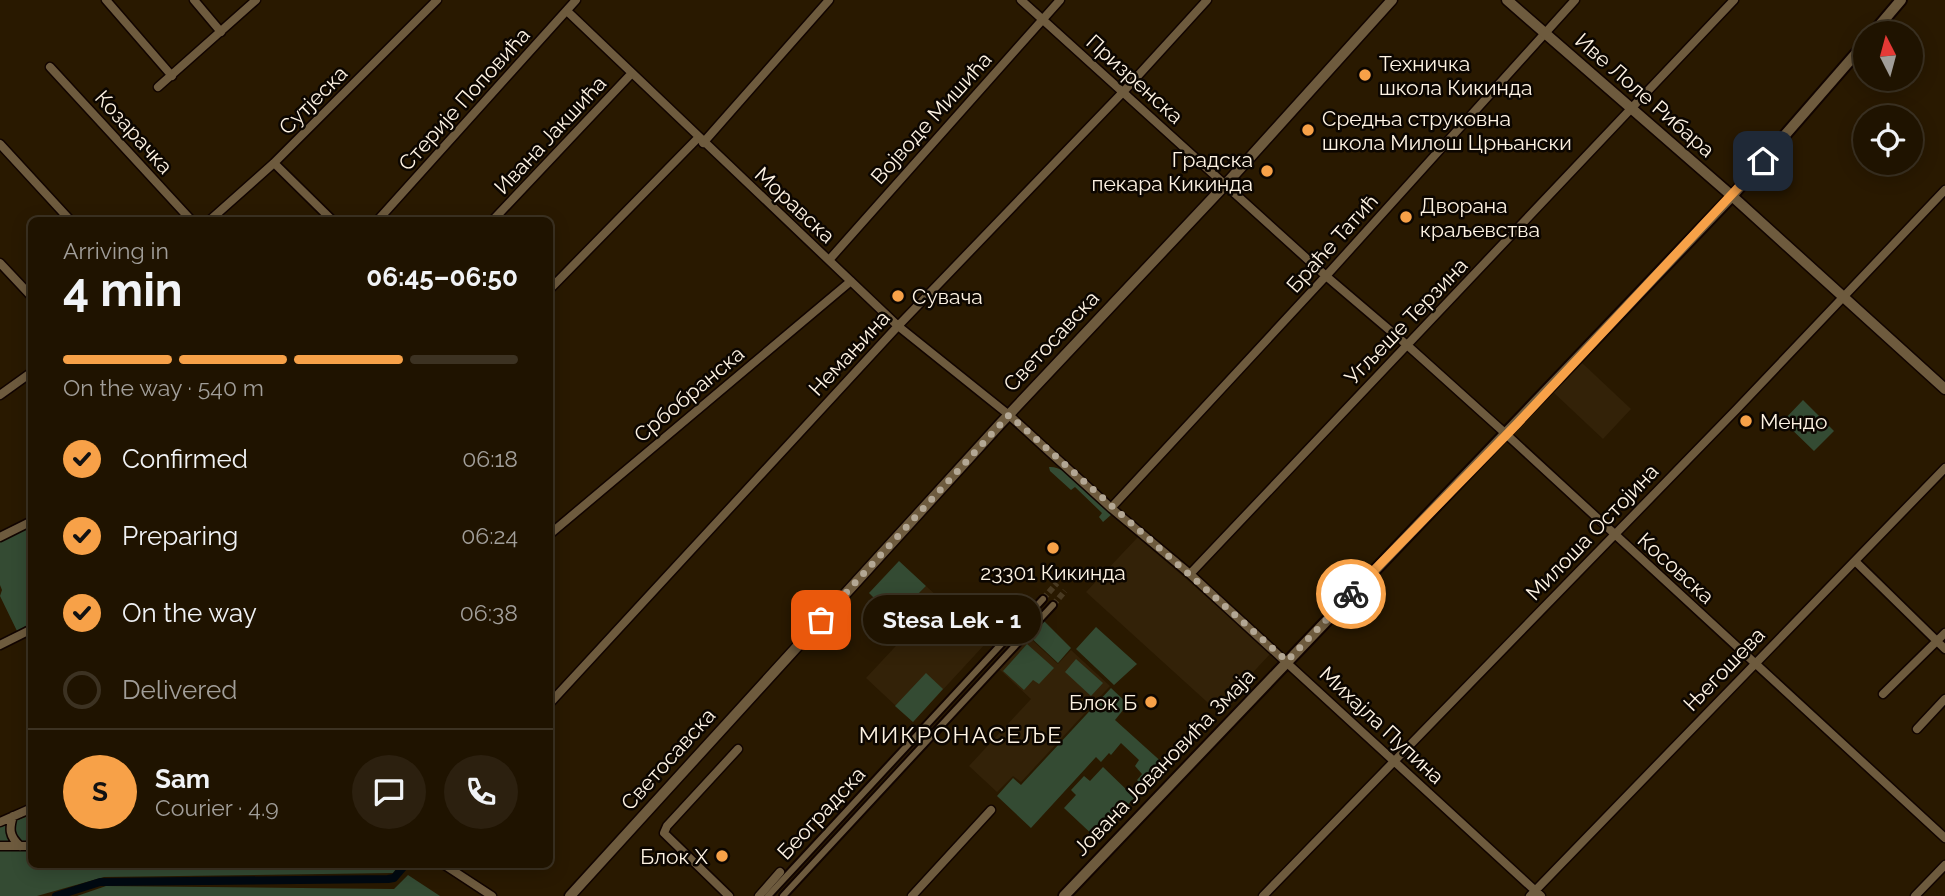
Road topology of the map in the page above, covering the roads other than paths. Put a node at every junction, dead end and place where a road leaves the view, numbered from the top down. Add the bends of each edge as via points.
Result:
1 (106, 0) edge
2 (194, 0) edge
3 (256, 0) edge
4 (437, 0) edge
5 (576, 0) edge
6 (829, 0) edge
7 (1021, 0) edge
8 (1060, 0) edge
9 (1207, 0) edge
10 (1392, 0) edge
11 (1507, 0) edge
12 (1575, 0) edge
13 (1734, 0) edge
14 (1901, 0) edge
15 (566, 11) junction
16 (1042, 19) junction
17 (1883, 21) edge
18 (221, 32) junction
19 (1546, 34) junction
20 (1853, 57) edge
21 (50, 67) dead end
22 (632, 74) junction
23 (172, 76) junction
24 (158, 87) dead end
25 (1124, 91) junction
26 (1632, 109) junction
27 (701, 141) junction
28 (0, 144) edge
29 (274, 163) junction
30 (1226, 184) junction
31 (1945, 190) edge
32 (1732, 197) junction
33 (67, 217) edge
34 (188, 217) edge
35 (213, 217) edge
36 (329, 217) edge
37 (381, 217) edge
38 (496, 217) edge
39 (829, 260) junction
40 (0, 263) edge
41 (1326, 276) junction
42 (851, 281) junction
43 (553, 286) edge
44 (28, 294) edge
45 (1842, 298) junction
46 (898, 326) junction
47 (1407, 345) junction
48 (28, 375) edge
49 (1945, 389) edge
50 (0, 396) edge
51 (1009, 415) junction
52 (1506, 434) junction
53 (1945, 468) edge
54 (1111, 508) junction
55 (28, 523) edge
56 (553, 531) edge
57 (1614, 535) junction
58 (0, 537) edge
59 (1855, 561) junction
60 (1190, 574) junction
61 (1043, 599) tunnel mouth
62 (1053, 605) tunnel mouth
63 (28, 631) edge
64 (1945, 633) edge
65 (1937, 641) junction
66 (0, 645) edge
67 (1945, 649) edge
68 (1287, 661) junction
69 (1754, 663) junction
70 (1883, 694) dead end
71 (1945, 699) edge
72 (553, 700) edge
73 (1917, 729) dead end
74 (738, 749) dead end
75 (1393, 760) junction
76 (28, 810) edge
77 (990, 810) dead end
78 (13, 816) junction
79 (0, 821) edge
80 (1945, 838) edge
81 (0, 846) edge
82 (20, 846) junction
83 (28, 846) edge
84 (1945, 865) edge
85 (449, 868) edge
86 (780, 872) dead end
87 (1535, 894) edge
88 (492, 896) edge
89 (570, 896) edge
90 (729, 896) edge
91 (759, 896) edge
92 (768, 896) edge
93 (783, 896) edge
94 (912, 896) edge
95 (1064, 896) edge
96 (1263, 896) edge
97 (1915, 896) edge

1 - 23 street
2 - 18 street
3 - 18 street
4 - 29 street, Сутјеска
5 - 15 street, Стерије Поповића
6 - 27 street
7 - 16 street, Призренска
8 - 16 street, Војводе Мишића
9 - 25 street, Немањина
10 - 30 street, Светосавска
11 - 19 street, Иве Лоле Рибара
12 - 19 street, Браће Татић
13 - 26 street, Угљеше Терзина
14 - 17 main road
15 - 22 street, Моравска
15 - 37 street, Стерије Поповића
16 - 25 street, Призренска
16 - 39 street, Војводе Мишића
18 - 23 street
19 - 26 street, Иве Лоле Рибара
19 - 41 street, Браће Татић
20 - 32 main road, Јована Јовановића Змаја
21 - 34 street, Козарачка
22 - 27 street, Моравска
22 - 38 street, Ивана Јакшића
23 - 24 street
25 - 30 street, Призренска
25 - 46 street, Немањина
26 - 32 street, Иве Лоле Рибара
26 - 47 street, Угљеше Терзина
27 - 39 street, Моравска
27 - 43 street
28 - 33 street
29 - 35 street, Сутјеска
29 - 36 street
30 - 41 street, Косовска
30 - 51 street, Светосавска
31 - 45 street, Милоша Остојина
32 - 45 street, Иве Лоле Рибара
32 - 52 main road, Јована Јовановића Змаја
39 - 42 street, Моравска
40 - 44 street
41 - 47 street, Косовска
41 - 54 street, Браће Татић
42 - 46 street, Моравска
42 - 56 street, Србобранска
45 - 49 street, Иве Лоле Рибара
45 - 57 street, Милоша Остојина
46 - 51 street, Моравска
46 - 72 street, Немањина
47 - 52 street, Косовска
47 - 60 street, Угљеше Терзина
48 - 50 street
51 - 54 street, Михајла Пупина
51 - 89 street, Светосавска
52 - 57 street, Косовска
52 - 68 main road, Јована Јовановића Змаја
53 - 59 street, Његошева
54 - 60 street, Михајла Пупина
55 - 58 street
57 - 69 street, Косовска
57 - 75 street, Милоша Остојина
59 - 65 street
59 - 69 street, Његошева
60 - 68 street, Михајла Пупина
61 - 92 street, Београдска
62 - 93 street, Београдска
63 - 66 street
64 - 65 street
65 - 67 street
65 - 70 street
68 - 75 street, Михајла Пупина
68 - 95 main road, Јована Јовановића Змаја
69 - 80 street, Косовска
69 - 87 street, Његошева
71 - 73 street
74 - 90 street via 664,833
75 - 87 street, Михајла Пупина
75 - 96 street, Милоша Остојина
76 - 78 street
77 - 94 street
78 - 79 street
78 - 82 street via 10,832
81 - 82 street
82 - 83 street
84 - 97 street
85 - 88 street
86 - 91 street

